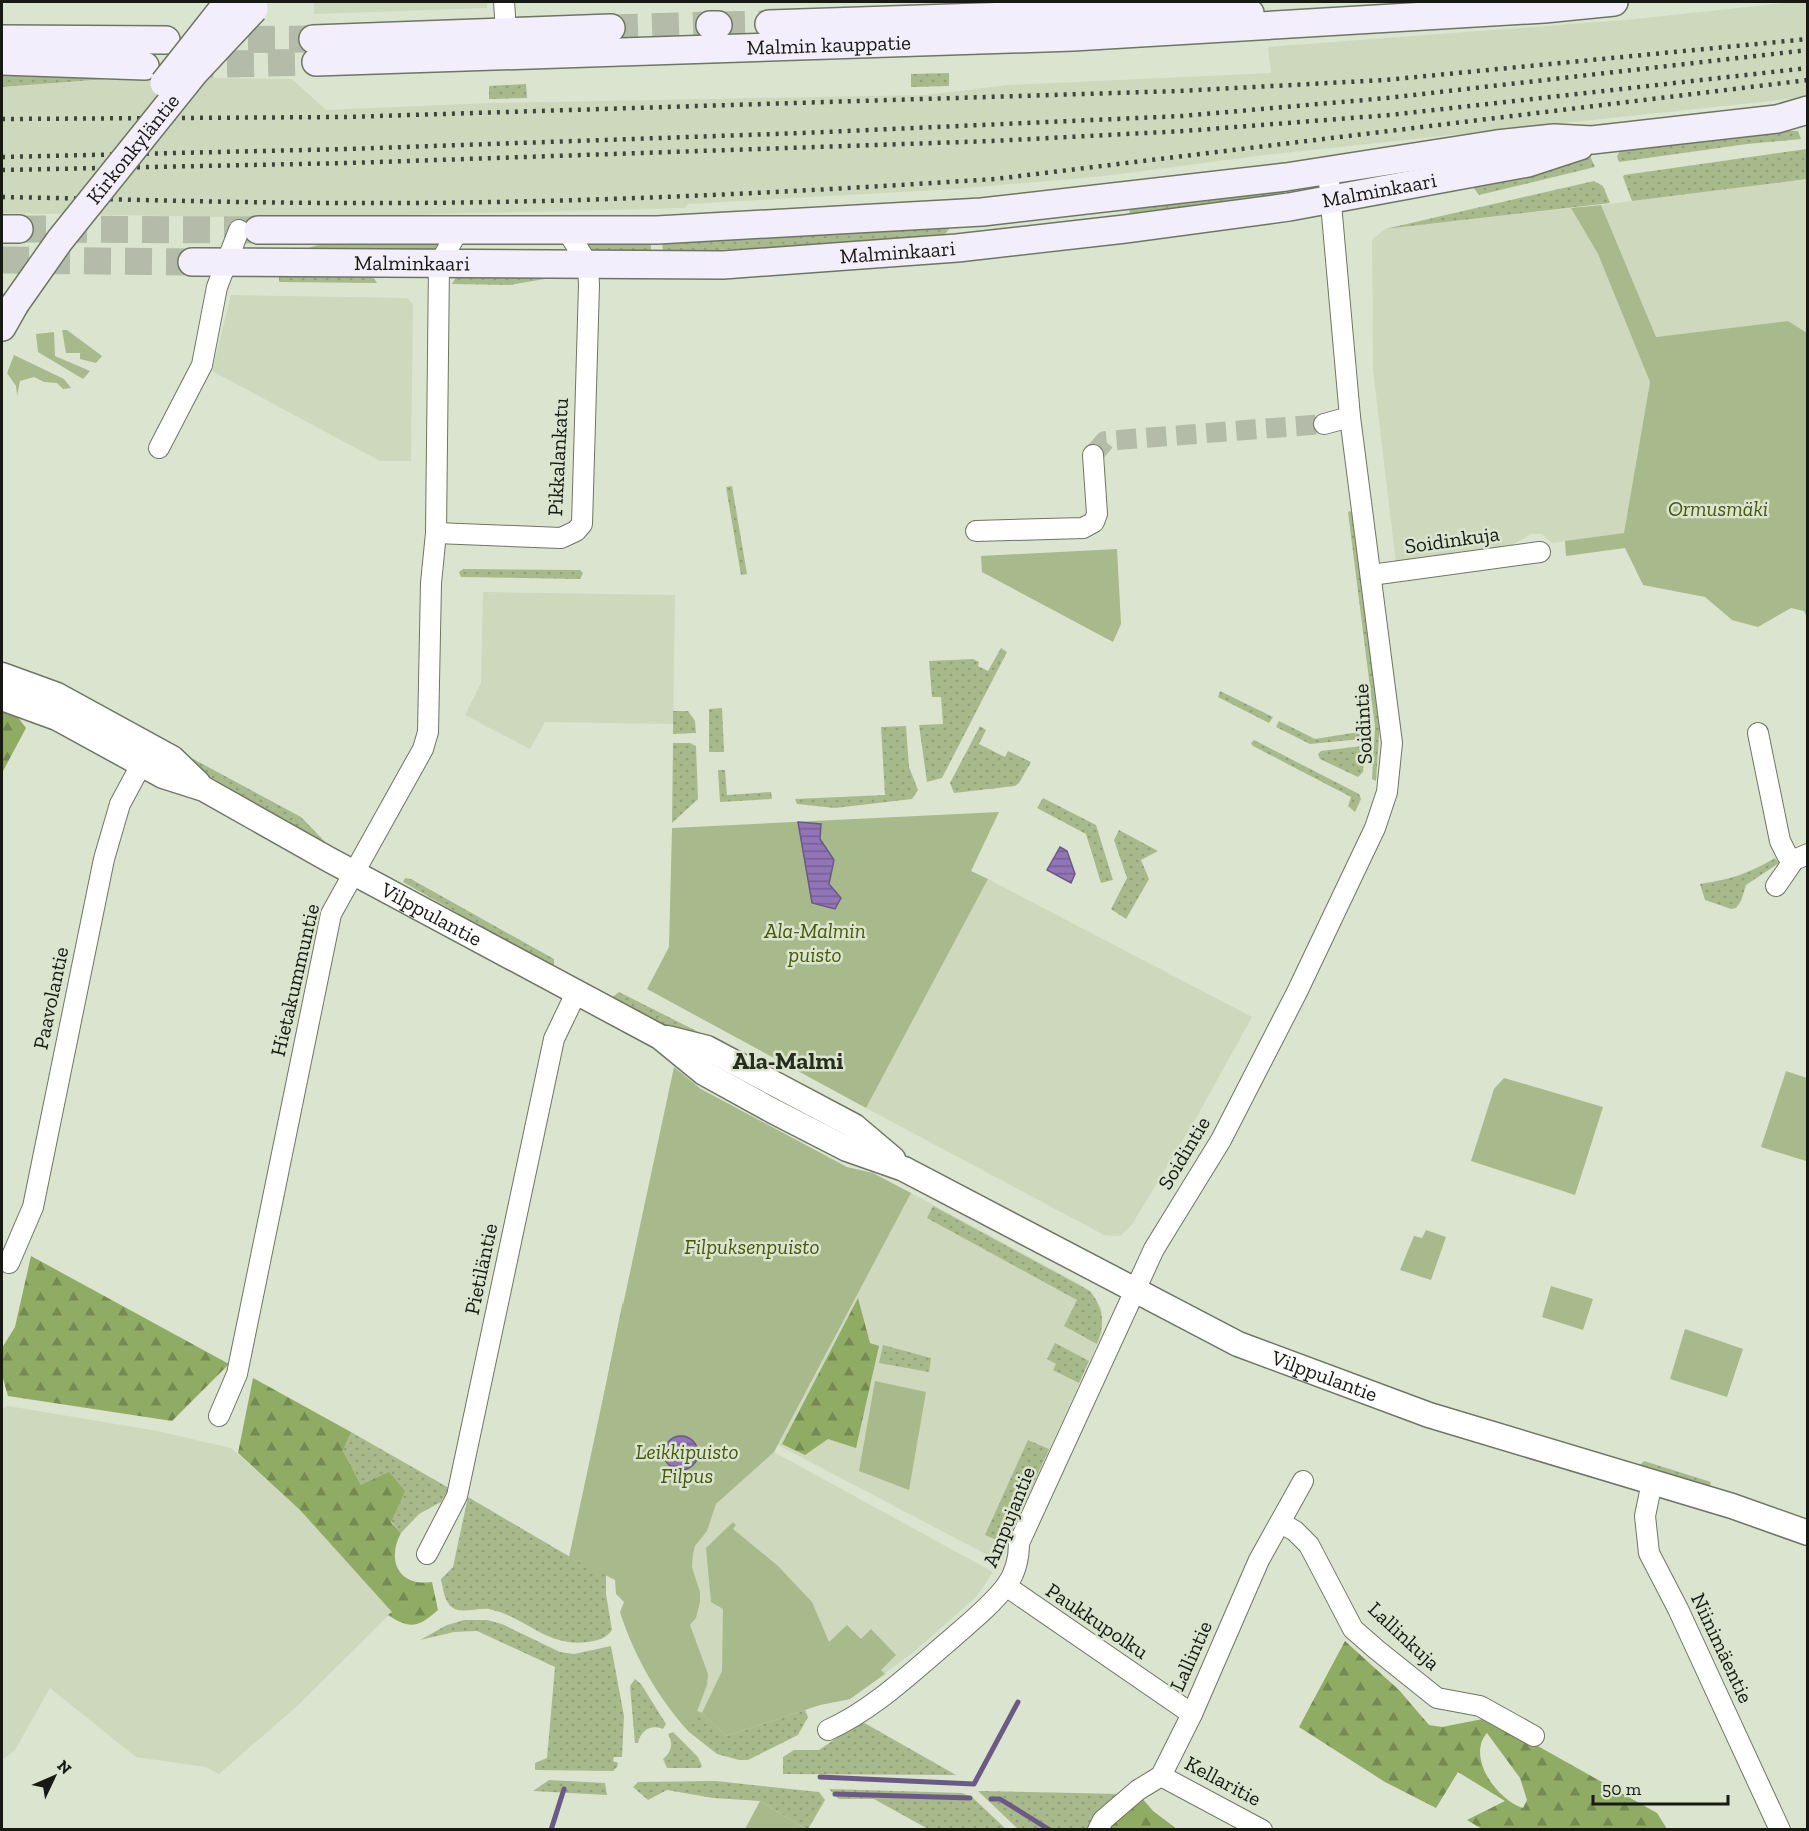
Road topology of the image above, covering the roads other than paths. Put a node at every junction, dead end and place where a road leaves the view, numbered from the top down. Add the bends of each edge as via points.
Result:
1 (228, 2) edge
2 (260, 2) edge
3 (504, 2) edge
4 (1515, 2) edge
5 (1614, 2) edge
6 (1486, 11) junction
7 (1218, 14) edge
8 (769, 24) tunnel mouth
9 (611, 28) tunnel mouth
10 (2, 39) edge
11 (166, 40) dead end
12 (507, 44) junction
13 (315, 50) tunnel mouth
14 (2, 61) edge
15 (146, 66) dead end
16 (1808, 110) edge
17 (1776, 119) junction
18 (1808, 125) edge
19 (1592, 140) junction
20 (1328, 170) junction
21 (1331, 200) junction
22 (249, 230) joint
23 (458, 231) junction
24 (567, 231) junction
25 (192, 262) tunnel mouth
26 (227, 263) junction
27 (439, 264) junction
28 (588, 264) junction
29 (8, 299) edge
30 (2, 327) edge
31 (1350, 417) junction
32 (1324, 424) tunnel mouth
33 (159, 448) dead end
34 (1093, 455) dead end
35 (976, 531) dead end
36 (436, 533) junction
37 (1540, 552) dead end
38 (1371, 575) junction
39 (2, 675) edge
40 (2, 698) edge
41 (1758, 733) dead end
42 (145, 755) junction
43 (1801, 857) edge
44 (354, 871) junction
45 (1776, 886) dead end
46 (577, 991) junction
47 (9, 1263) dead end
48 (1136, 1290) junction
49 (219, 1416) dead end
50 (1303, 1480) dead end
51 (1652, 1482) junction
52 (1772, 1519) junction
53 (1281, 1523) junction
54 (1808, 1524) edge
55 (1808, 1533) edge
56 (427, 1554) dead end
57 (1006, 1586) junction
58 (1192, 1714) junction
59 (828, 1730) dead end
60 (1534, 1736) dead end
61 (1161, 1776) junction
62 (1098, 1830) edge
63 (1262, 1830) edge
64 (1780, 1830) edge

1 - 29 main road, Kirkonkyläntie, bridge via 41,238
2 - 29 main road, Kirkonkyläntie, bridge via 194,73
3 - 12 street
4 - 6 main road, Malmin kauppatie
5 - 6 main road, Malmin kauppatie
6 - 7 main road, Malmin kauppatie via 1341,22
7 - 8 main road, Malmin kauppatie
7 - 12 main road, Malmin kauppatie
9 - 12 main road, Malmin kauppatie
10 - 11 main road
12 - 13 main road, Malmin kauppatie
14 - 15 main road
16 - 17 main road, Malminkaari
17 - 18 main road, Malminkaari
17 - 19 main road, Malminkaari
19 - 20 main road, Malminkaari via 1554,138 1497,144
19 - 21 main road, Malminkaari via 1528,163
20 - 21 street, Soidintie
20 - 24 main road, Malminkaari via 982,212 657,230
21 - 28 main road, Malminkaari via 1125,230 957,248 723,265
21 - 31 street, Soidintie
22 - 23 main road, Malminkaari
22 - 26 street
23 - 24 main road, Malminkaari
23 - 27 street
24 - 28 street
25 - 26 main road, Malminkaari
26 - 27 main road, Malminkaari
26 - 33 street via 217,287 202,365
27 - 28 main road, Malminkaari
27 - 36 street
28 - 36 street, Pikkalankatu via 582,524 561,538
29 - 30 main road
31 - 32 street
31 - 38 street, Soidintie
34 - 35 street via 1097,514 1090,525
36 - 44 street, Hietakummuntie via 428,732 423,749
37 - 38 street, Soidinkuja
38 - 48 street, Soidintie via 1392,743 1387,792 1376,828 1221,1140 1154,1249
39 - 42 street, Vilppulantie via 57,695
40 - 42 street, Vilppulantie
41 - 43 street via 1780,842 1786,855
42 - 44 street, Vilppulantie via 172,758 204,789
42 - 47 street, Paavolantie via 120,804 104,859 33,1207
43 - 45 street
44 - 46 street, Vilppulantie
44 - 49 street, Hietakummuntie via 331,914 237,1374
46 - 48 street, Vilppulantie via 660,1037 707,1048 854,1126 904,1169
46 - 56 street, Pietiläntie via 554,1040 458,1496
48 - 51 street, Vilppulantie via 1238,1344 1349,1388
48 - 57 street, Ampujantie via 1019,1543 1019,1557
50 - 53 street, Lallintie
51 - 52 street, Vilppulantie
51 - 64 street, Niinimäentie via 1646,1516 1649,1553
52 - 54 street, Vilppulantie
52 - 55 street, Vilppulantie
53 - 58 street, Lallintie via 1259,1560
53 - 60 street, Lallinkuja via 1309,1545 1353,1629 1377,1650 1437,1698 1480,1706
57 - 58 street, Paukkupolku
57 - 59 street, Ampujantie via 907,1676 848,1721
58 - 61 street, Lallintie
61 - 62 street via 1103,1820
61 - 63 street, Kellaritie

